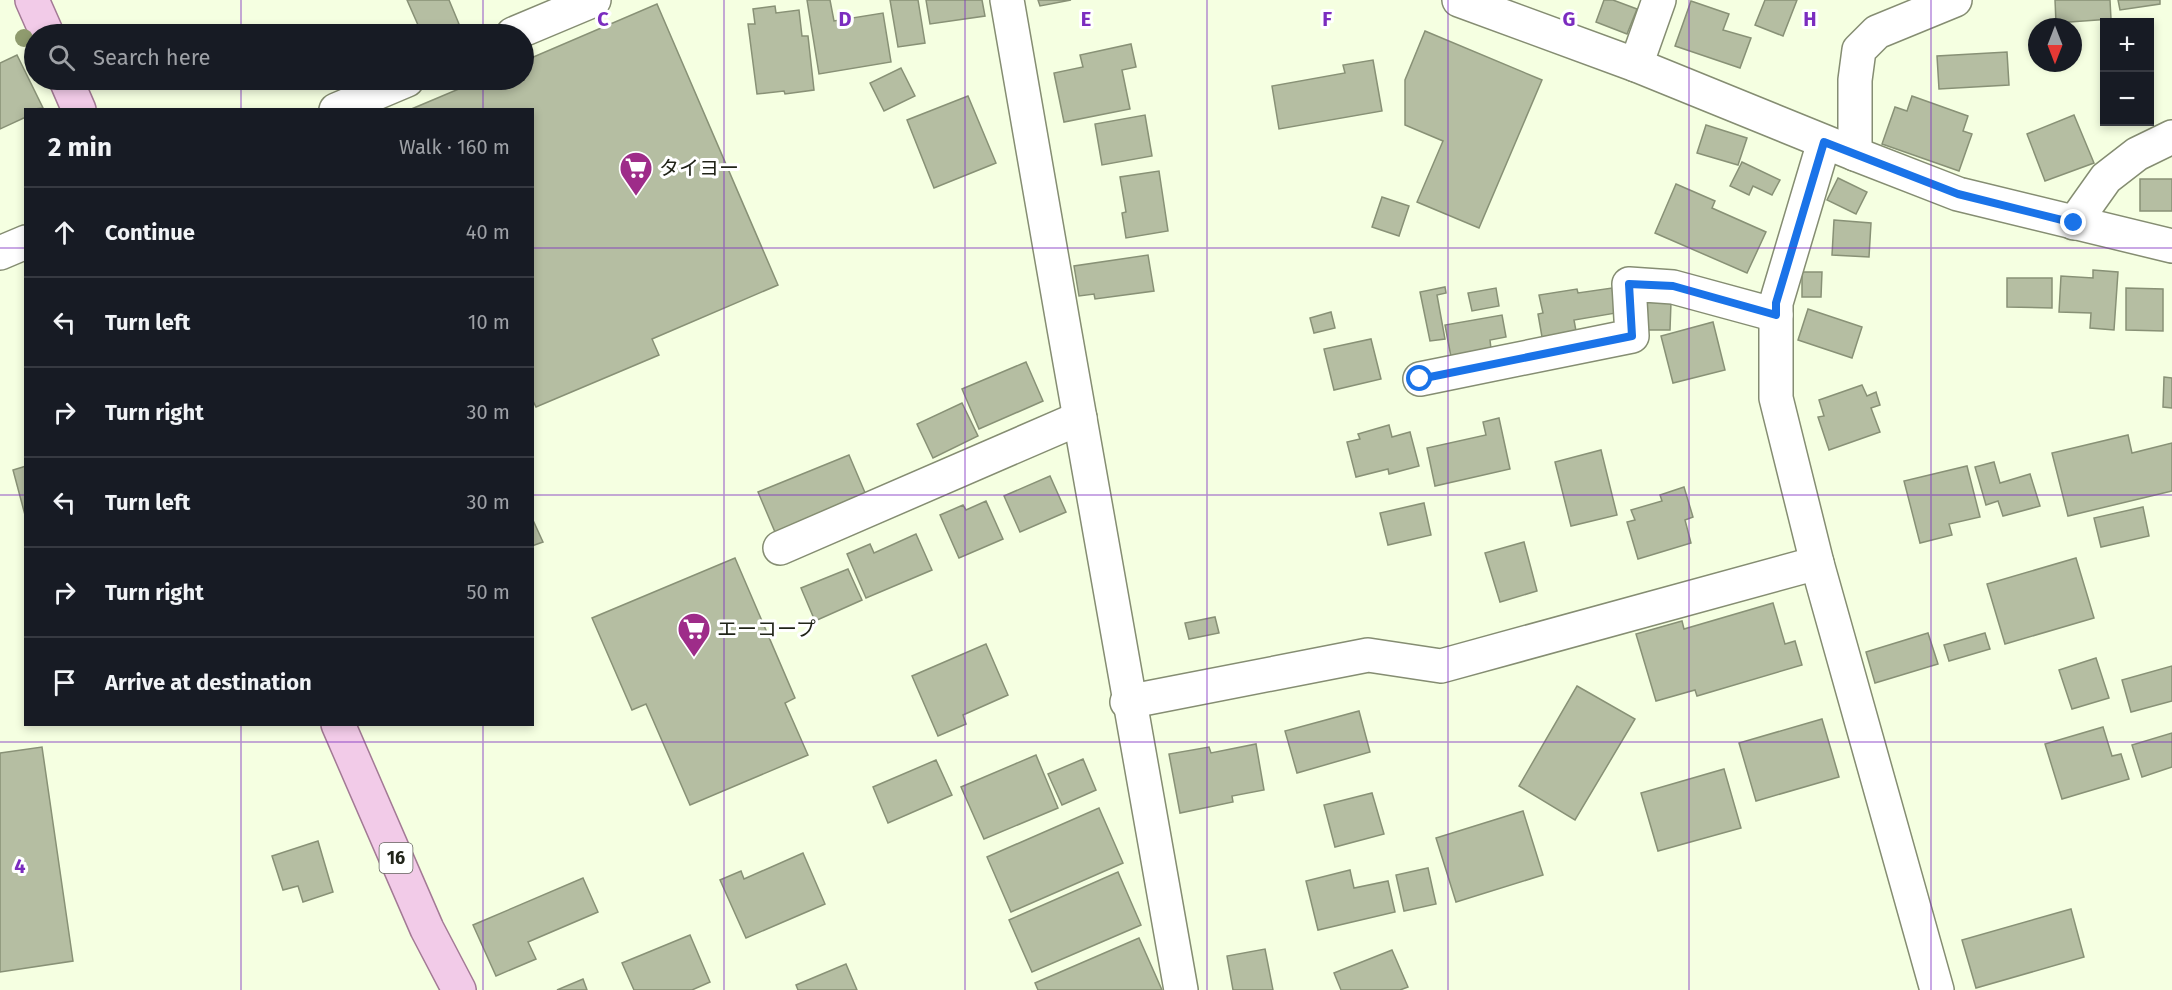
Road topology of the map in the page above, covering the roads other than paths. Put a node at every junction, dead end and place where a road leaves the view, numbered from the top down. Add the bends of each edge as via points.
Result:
1 (32, 0) edge
2 (594, 0) edge
3 (1007, 0) edge
4 (1459, 0) edge
5 (1659, 0) edge
6 (1955, 0) edge
7 (43, 24) edge
8 (534, 25) edge
9 (1636, 65) junction
10 (70, 90) edge
11 (383, 90) edge
12 (78, 108) edge
13 (341, 108) edge
14 (2172, 137) edge
15 (1824, 142) junction
16 (1855, 154) junction
17 (2074, 223) junction
18 (24, 243) edge
19 (2172, 246) edge
20 (0, 253) edge
21 (1776, 315) junction
22 (1420, 379) dead end
23 (1080, 418) junction
24 (780, 548) dead end
25 (1817, 563) junction
26 (1128, 702) junction
27 (339, 726) edge
28 (459, 990) edge
29 (1180, 990) edge
30 (1937, 990) edge

1 - 7 main road
2 - 8 street
3 - 23 street
4 - 9 street
5 - 9 street
6 - 16 street via 1877,32 1859,50
9 - 15 street
10 - 12 main road
11 - 13 street
14 - 17 street via 2138,154 2106,178
15 - 16 street
15 - 21 street via 1776,303
16 - 17 street via 1958,194
17 - 19 street
18 - 20 street
21 - 22 street via 1673,286 1629,284 1632,336
21 - 25 street via 1776,398
23 - 24 street
23 - 26 street
25 - 26 street via 1441,666 1368,655
25 - 30 street
26 - 29 street
27 - 28 main road, 16 via 427,929

